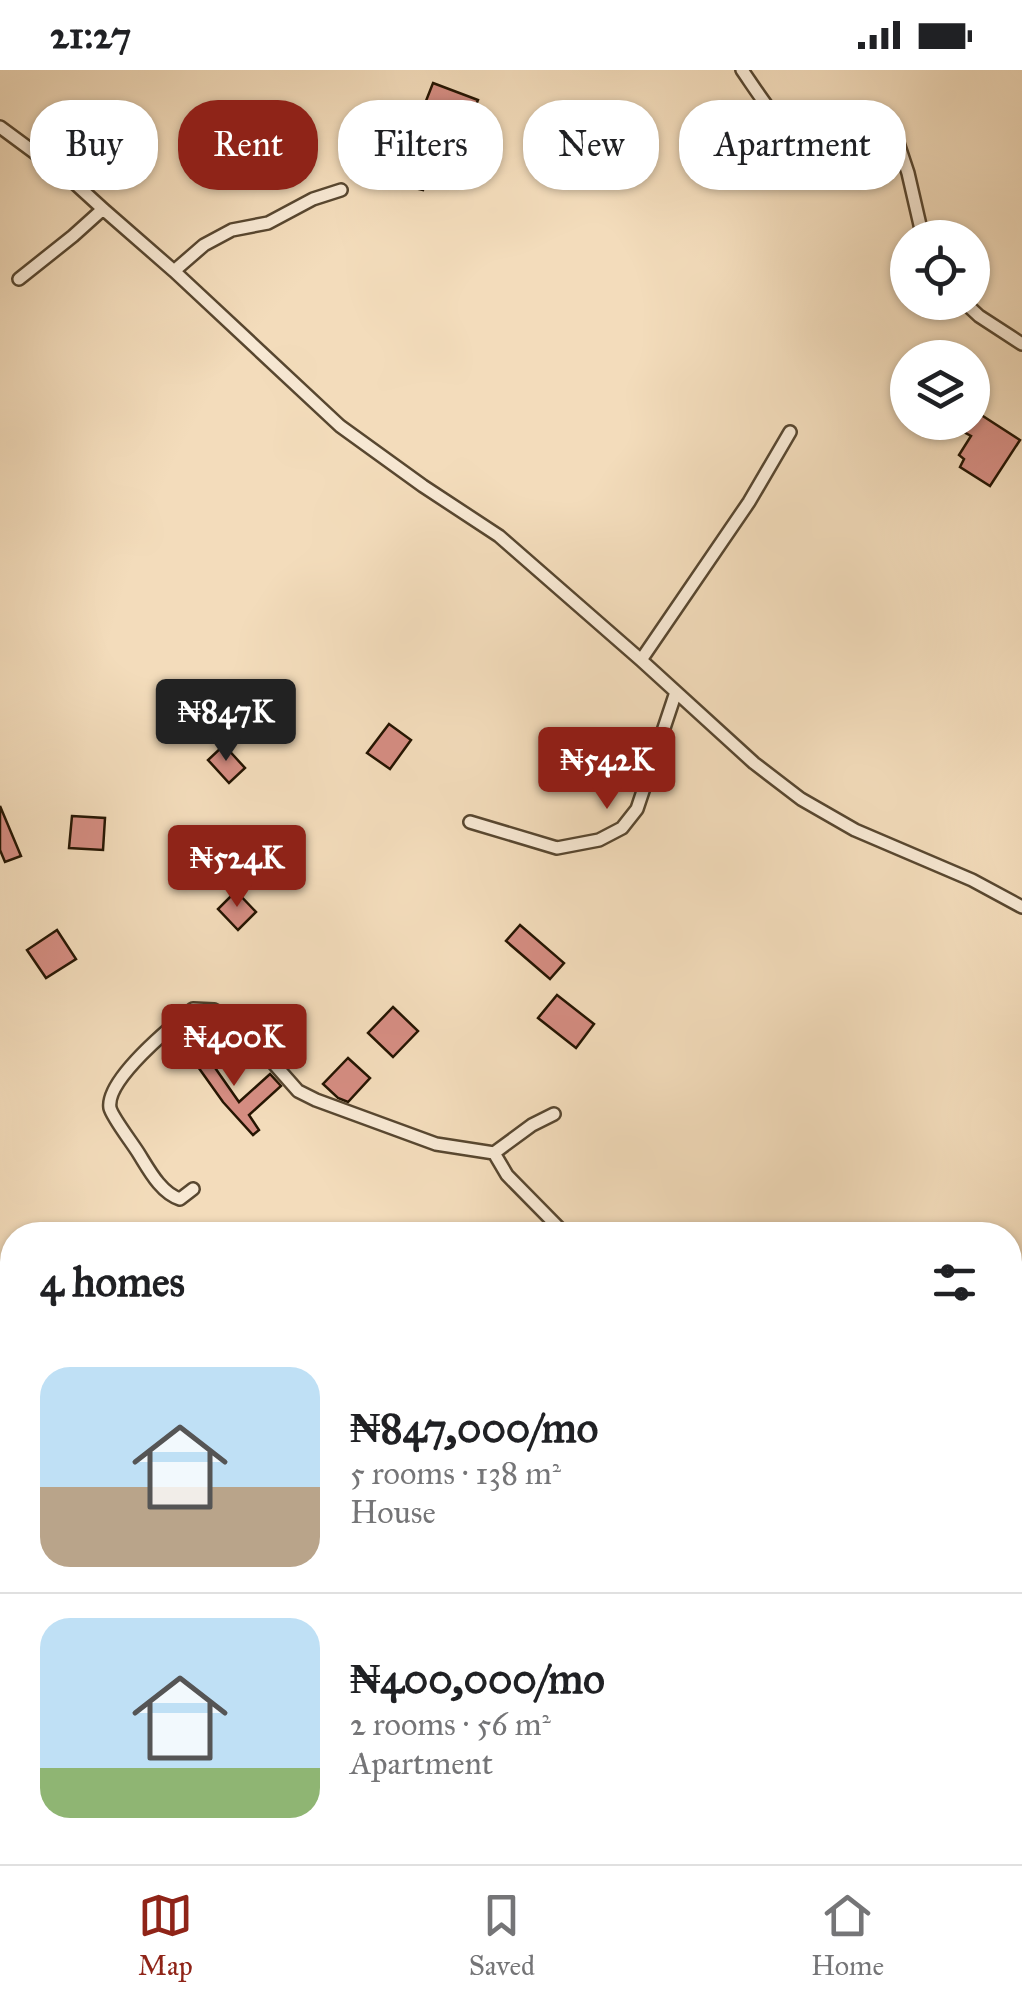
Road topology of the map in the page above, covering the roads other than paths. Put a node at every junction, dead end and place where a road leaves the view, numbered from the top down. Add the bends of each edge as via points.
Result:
1 (742, 70) edge
2 (0, 127) edge
3 (341, 190) dead end
4 (103, 209) junction
5 (919, 220) edge
6 (174, 271) junction
7 (18, 280) dead end
8 (985, 320) edge
9 (1022, 344) edge
10 (790, 432) dead end
11 (641, 660) junction
12 (676, 692) junction
13 (470, 822) dead end
14 (1022, 907) edge
15 (554, 1114) dead end
16 (494, 1153) junction
17 (194, 1189) dead end
18 (553, 1222) edge

1 - 5 street via 795,136 819,140 878,132 898,143
2 - 4 street
3 - 6 street via 232,230
4 - 6 street
4 - 7 street
6 - 11 street via 340,426 499,536
8 - 9 street
10 - 11 street
11 - 12 street
12 - 13 street via 637,809 622,828 556,848
12 - 14 street via 801,799
15 - 16 street
16 - 17 street via 436,1144 316,1100 298,1091 230,1018 193,1009 122,1077 110,1108 174,1198
16 - 18 street

